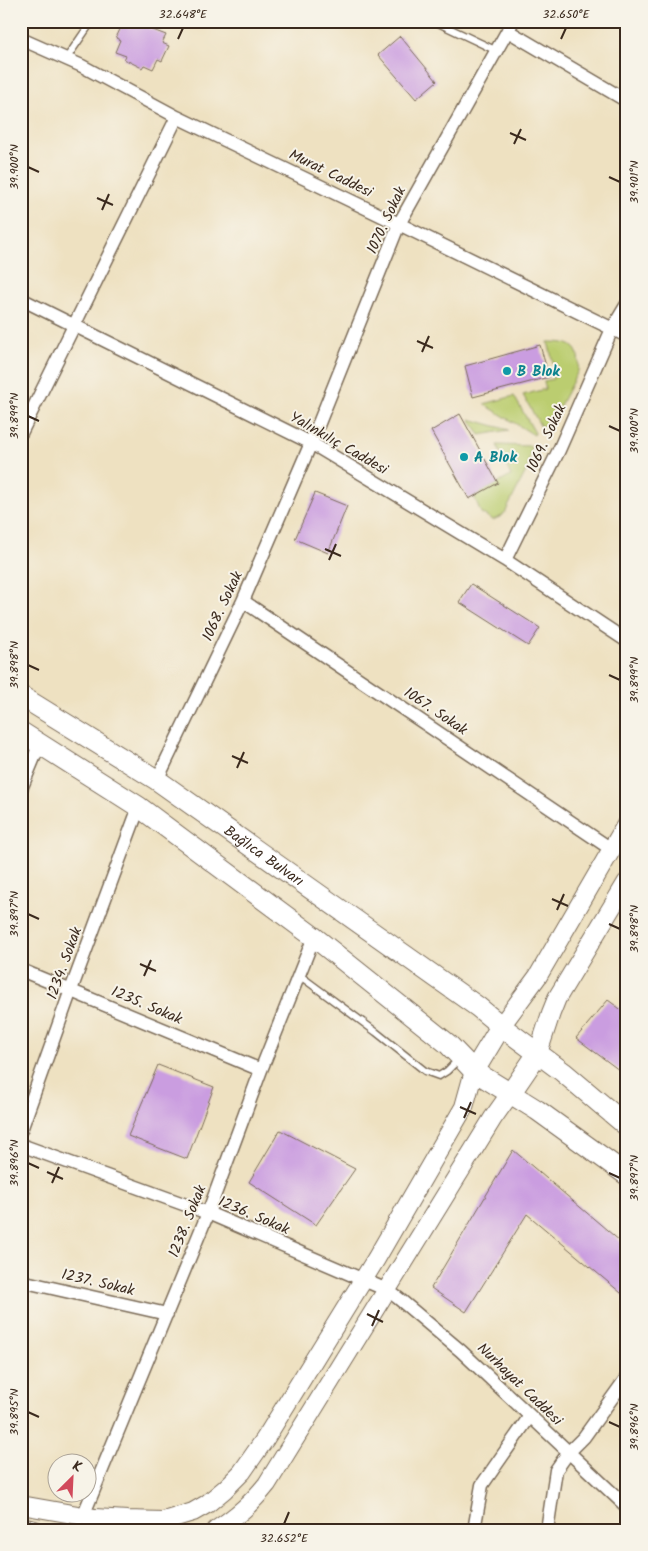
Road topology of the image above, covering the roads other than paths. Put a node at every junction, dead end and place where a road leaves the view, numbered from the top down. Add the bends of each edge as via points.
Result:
1 (92, 21) edge
2 (434, 21) edge
3 (510, 26) edge
4 (21, 39) edge
5 (497, 51) junction
6 (66, 59) junction
7 (627, 101) edge
8 (176, 117) junction
9 (399, 224) junction
10 (21, 299) edge
11 (627, 304) edge
12 (74, 326) junction
13 (612, 329) junction
14 (627, 336) edge
15 (21, 432) edge
16 (311, 443) junction
17 (505, 560) junction
18 (243, 601) junction
19 (627, 640) edge
20 (21, 696) edge
21 (21, 732) edge
22 (40, 743) junction
23 (158, 780) junction
24 (21, 789) edge
25 (138, 807) junction
26 (627, 823) edge
27 (611, 849) junction
28 (627, 882) edge
29 (314, 937) junction
30 (21, 970) edge
31 (299, 975) junction
32 (71, 990) junction
33 (501, 1026) junction
34 (538, 1053) junction
35 (468, 1064) junction
36 (261, 1070) junction
37 (510, 1094) junction
38 (625, 1123) edge
39 (21, 1130) edge
40 (21, 1145) edge
41 (627, 1175) edge
42 (208, 1213) junction
43 (364, 1280) junction
44 (21, 1281) edge
45 (387, 1290) junction
46 (166, 1314) junction
47 (627, 1377) edge
48 (530, 1416) junction
49 (568, 1453) junction
50 (21, 1505) edge
51 (627, 1507) edge
52 (83, 1516) junction
53 (21, 1527) edge
54 (35, 1530) edge
55 (216, 1530) edge
56 (474, 1530) edge
57 (547, 1530) edge

1 - 6 lane
2 - 5 lane
3 - 5 street, 1070. Sokak
3 - 7 street
4 - 6 street, Murat Caddesi
5 - 9 street, 1070. Sokak
6 - 8 street, Murat Caddesi
8 - 9 street, Murat Caddesi
8 - 12 street
9 - 13 street, Murat Caddesi
9 - 16 street, 1070. Sokak
10 - 12 street, Yalınkılıç Caddesi
11 - 13 street, 1069. Sokak
12 - 15 street
12 - 16 street, Yalınkılıç Caddesi
13 - 14 street, Murat Caddesi
13 - 17 street, 1069. Sokak via 559,450
16 - 17 street, Yalınkılıç Caddesi
16 - 18 street, 1068. Sokak
17 - 19 street, Yalınkılıç Caddesi
18 - 23 street, 1068. Sokak
18 - 27 street, 1067. Sokak
20 - 23 main road, Bağlıca Bulvarı
21 - 22 main road
22 - 24 street
22 - 25 main road
23 - 33 main road, Bağlıca Bulvarı
25 - 29 main road
25 - 32 street, 1234. Sokak
26 - 27 main road
27 - 33 main road via 538,976
28 - 34 main road via 558,998
29 - 31 street, 1238. Sokak
29 - 35 main road via 443,1040
30 - 32 street, 1235. Sokak
31 - 35 lane via 424,1071 439,1076
31 - 36 street, 1238. Sokak
32 - 36 street, 1235. Sokak
32 - 39 street, 1234. Sokak
33 - 34 main road, Bağlıca Bulvarı
33 - 35 main road
34 - 37 main road
34 - 38 main road
35 - 37 main road
35 - 43 main road via 464,1107
36 - 42 street, 1238. Sokak
37 - 41 main road
37 - 45 main road
40 - 42 street, 1236. Sokak
42 - 43 street, 1236. Sokak
42 - 46 street, 1238. Sokak
43 - 45 street, 1236. Sokak
43 - 52 main road via 255,1454 226,1489 192,1512 162,1521
44 - 46 street, 1237. Sokak
45 - 48 street, Nurhayat Caddesi via 461,1350
45 - 55 main road via 254,1501
46 - 52 street, 1238. Sokak
47 - 49 street via 584,1437
48 - 49 street, Nurhayat Caddesi
48 - 56 street via 482,1485
49 - 51 street, Nurhayat Caddesi
49 - 57 street via 556,1470
50 - 52 main road
53 - 54 main road

